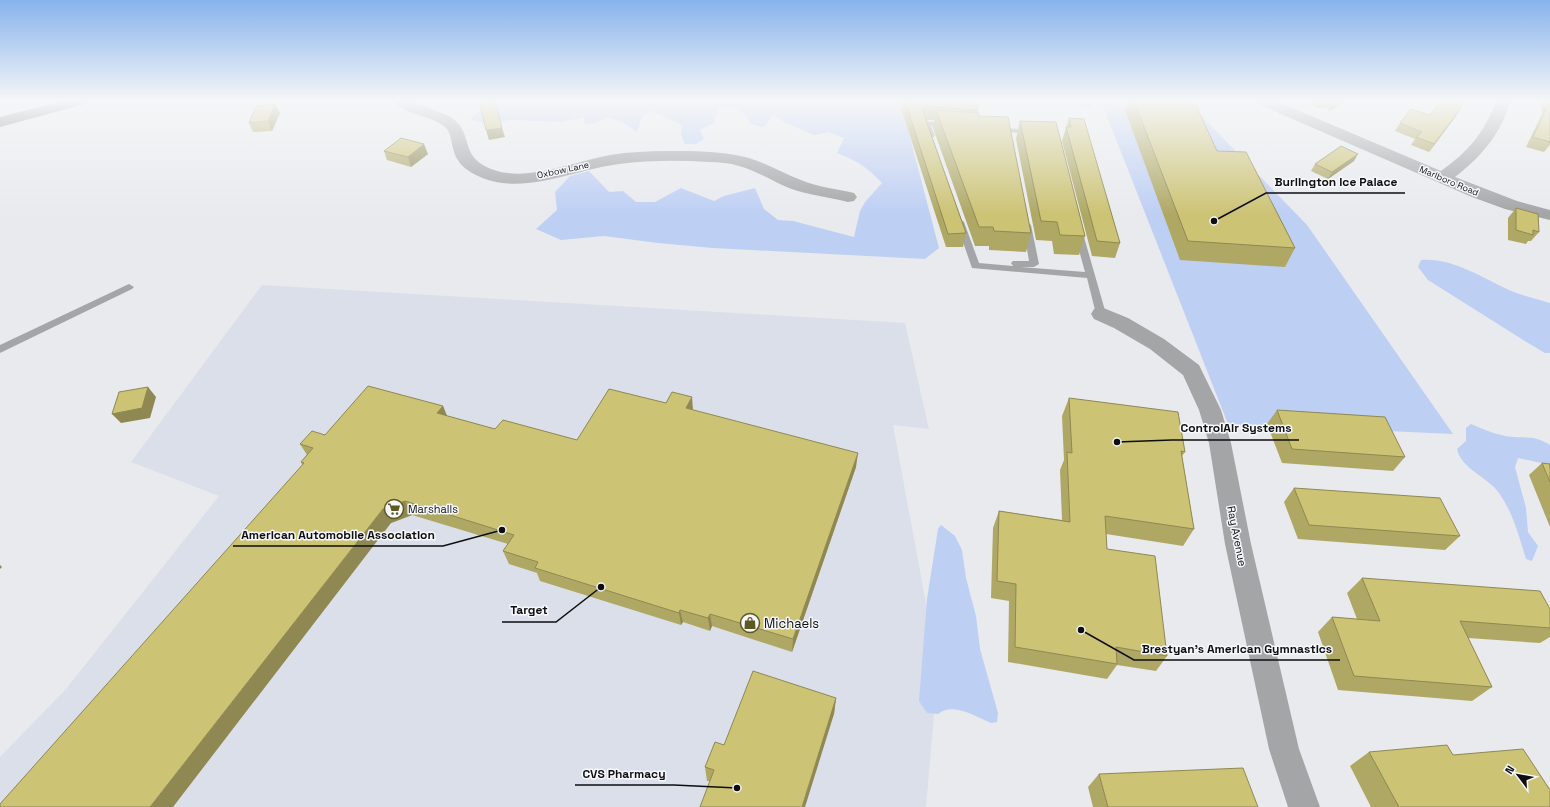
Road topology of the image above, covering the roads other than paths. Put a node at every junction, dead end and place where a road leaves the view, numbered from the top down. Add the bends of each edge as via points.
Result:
1 (459, 139) edge
2 (931, 139) edge
3 (1351, 139) edge
4 (1486, 139) edge
5 (934, 146) edge
6 (1443, 178) junction
7 (848, 197) dead end
8 (957, 214) edge
9 (1550, 215) edge
10 (1026, 219) edge
11 (1076, 221) edge
12 (1018, 270) junction
13 (1090, 275) junction
14 (129, 287) dead end
15 (1101, 314) joint
16 (0, 349) edge
17 (1304, 807) edge

1 - 7 street, Oxbow Lane via 462,154 467,161 498,177 531,177 628,158 723,158 746,163 795,183
2 - 5 lane
3 - 6 street, Marlboro Road
4 - 6 street via 1463,163
6 - 9 street, Marlboro Road via 1494,199
8 - 12 lane via 975,266
10 - 12 lane via 1034,264 1016,263
11 - 13 lane
12 - 13 lane
13 - 15 lane
14 - 16 lane
15 - 17 street, Ray Avenue via 1157,344 1191,370 1210,410 1220,442 1238,544 1282,742

